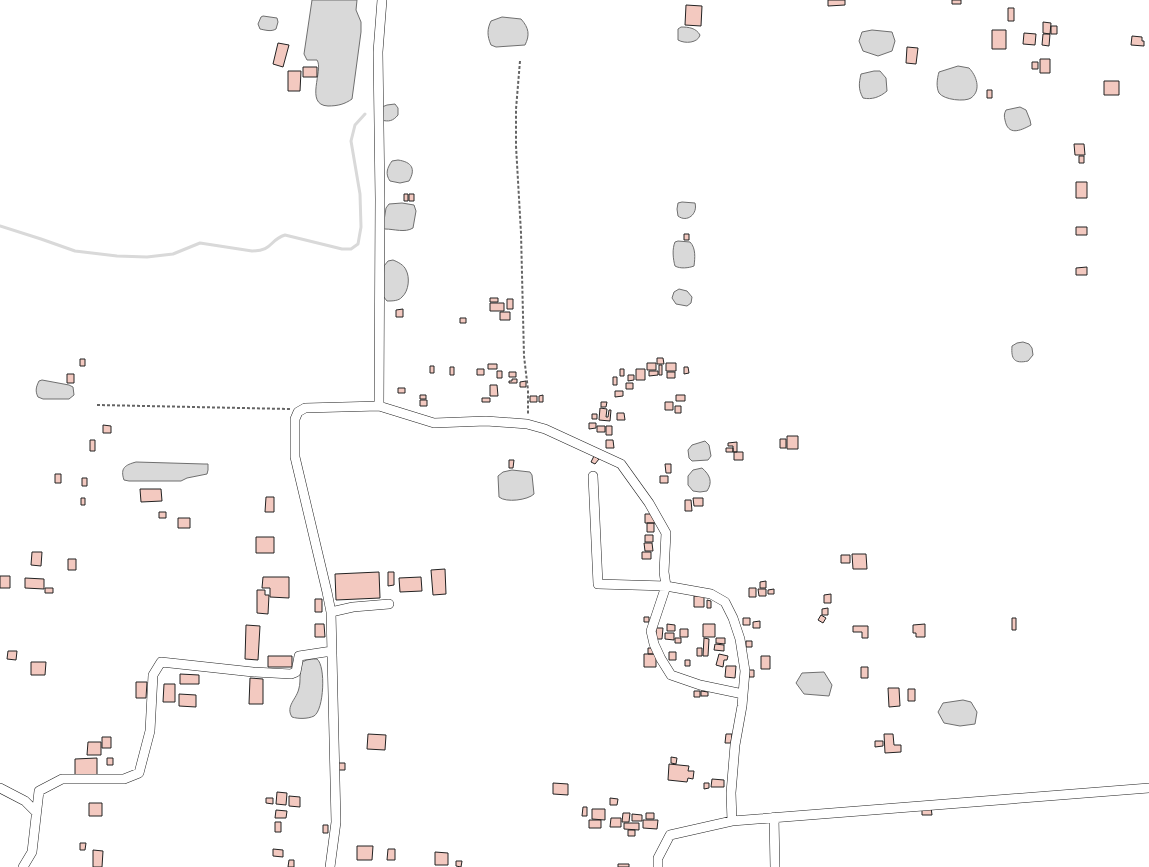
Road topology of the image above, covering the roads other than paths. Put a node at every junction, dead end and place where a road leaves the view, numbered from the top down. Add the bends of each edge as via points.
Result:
1 (382, 0) edge
2 (379, 406) junction
3 (593, 476) dead end
4 (666, 586) junction
5 (389, 604) dead end
6 (331, 612) junction
7 (332, 651) junction
8 (743, 694) junction
9 (0, 788) edge
10 (1149, 788) edge
11 (36, 812) junction
12 (774, 817) junction
13 (732, 821) junction
14 (23, 867) edge
15 (330, 867) edge
16 (658, 867) edge
17 (774, 867) edge

1 - 2 street via 378,52
2 - 4 street via 434,423 486,421 527,424 545,429 621,464 649,503 666,533
2 - 6 street via 305,408 298,412 295,419 295,457
3 - 4 street via 598,584
4 - 8 street via 711,594 725,602 740,639 744,671
4 - 8 street via 651,631 654,644 671,675 700,686
5 - 6 street
6 - 7 street
7 - 11 street via 299,656 296,672 291,674 161,662 153,675 150,731 139,773 124,779 62,779 39,790
7 - 15 street via 336,822
8 - 13 street via 734,753
9 - 11 street via 25,801
10 - 12 street
11 - 14 street via 32,852
12 - 13 street
12 - 17 street
13 - 16 street via 670,835 658,858

